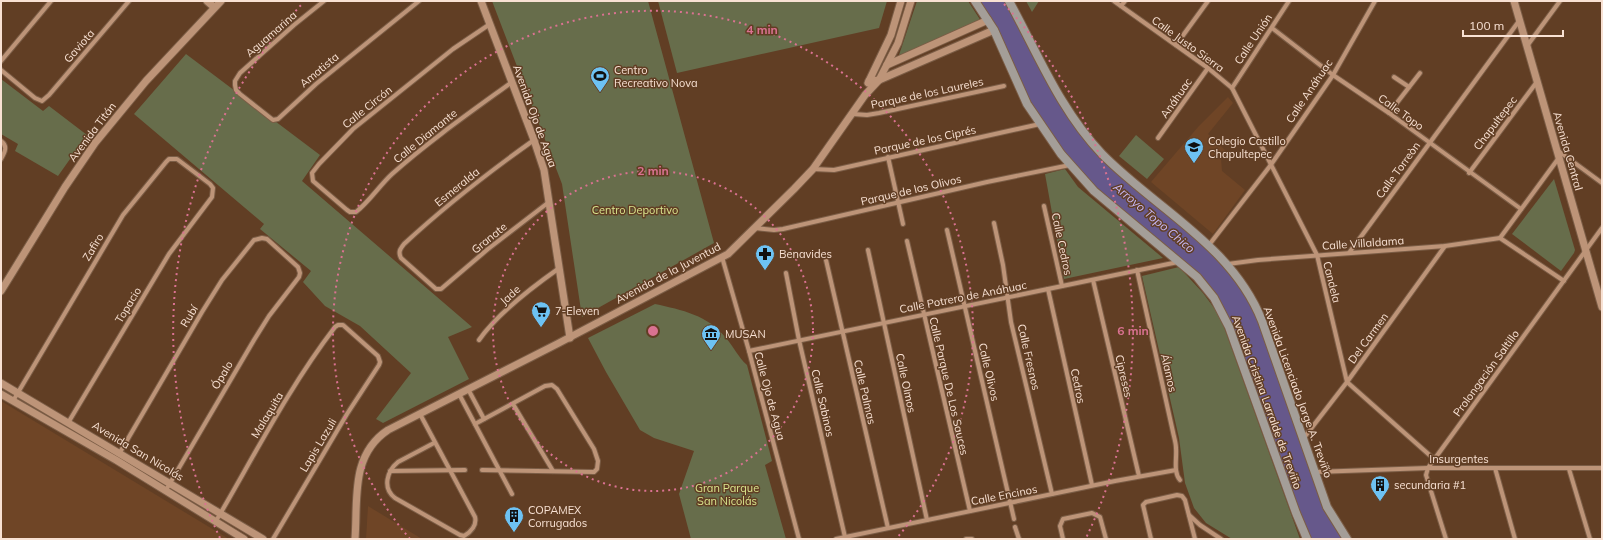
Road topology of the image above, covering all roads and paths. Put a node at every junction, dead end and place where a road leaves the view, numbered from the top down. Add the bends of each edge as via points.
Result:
1 (51, 1) edge
2 (129, 1) edge
3 (207, 1) edge
4 (221, 1) edge
5 (324, 1) edge
6 (419, 1) edge
7 (481, 1) edge
8 (902, 1) edge
9 (911, 1) edge
10 (975, 1) edge
11 (1010, 1) edge
12 (1114, 1) edge
13 (1125, 1) edge
14 (1208, 1) edge
15 (1289, 1) edge
16 (1374, 1) edge
17 (1514, 1) edge
18 (1560, 1) edge
19 (1121, 6) junction
20 (214, 7) junction
21 (988, 20) junction
22 (1520, 21) junction
23 (490, 24) junction
24 (1272, 28) junction
25 (994, 30) junction
26 (1176, 45) junction
27 (1527, 46) junction
28 (1, 61) edge
29 (887, 66) junction
30 (1208, 68) junction
31 (1, 70) edge
32 (1420, 73) dead end
33 (1333, 74) junction
34 (1394, 77) dead end
35 (879, 80) junction
36 (869, 81) junction
37 (512, 82) junction
38 (1536, 83) junction
39 (235, 85) joint
40 (1004, 86) dead end
41 (1409, 87) junction
42 (1232, 88) junction
43 (865, 95) junction
44 (1389, 113) junction
45 (853, 114) junction
46 (1040, 123) junction
47 (1158, 138) dead end
48 (1, 140) edge
49 (534, 140) junction
50 (1429, 143) junction
51 (1557, 150) junction
52 (888, 157) junction
53 (1, 159) edge
54 (1558, 159) junction
55 (1070, 165) junction
56 (1270, 166) junction
57 (813, 169) junction
58 (1469, 173) junction
59 (1602, 183) edge
60 (213, 192) joint
61 (549, 202) junction
62 (898, 203) junction
63 (1044, 206) dead end
64 (1521, 209) junction
65 (356, 212) joint
66 (994, 223) dead end
67 (903, 224) dead end
68 (755, 228) junction
69 (1602, 228) edge
70 (947, 230) dead end
71 (1500, 238) junction
72 (907, 241) dead end
73 (1209, 245) junction
74 (1445, 246) junction
75 (868, 250) dead end
76 (1586, 251) junction
77 (1349, 253) junction
78 (1317, 255) junction
79 (722, 257) junction
80 (826, 260) dead end
81 (1180, 261) junction
82 (1228, 264) junction
83 (558, 269) junction
84 (1137, 270) junction
85 (300, 273) joint
86 (786, 273) dead end
87 (1093, 280) junction
88 (1564, 281) junction
89 (1062, 286) junction
90 (441, 289) joint
91 (1048, 289) junction
92 (1, 291) edge
93 (1007, 298) junction
94 (965, 306) junction
95 (1602, 307) edge
96 (923, 315) junction
97 (884, 323) junction
98 (341, 324) joint
99 (842, 331) junction
100 (570, 338) junction
101 (478, 340) dead end
102 (800, 340) junction
103 (749, 351) junction
104 (1347, 382) junction
105 (1, 383) edge
106 (468, 389) junction
107 (1, 390) edge
108 (18, 393) junction
109 (1, 394) edge
110 (459, 394) junction
111 (13, 401) junction
112 (513, 404) junction
113 (420, 414) junction
114 (484, 419) junction
115 (68, 422) junction
116 (475, 424) junction
117 (63, 430) junction
118 (1303, 439) junction
119 (434, 443) junction
120 (118, 456) junction
121 (1434, 460) junction
122 (1428, 468) junction
123 (1495, 468) junction
124 (1602, 468) edge
125 (1569, 469) junction
126 (449, 470) junction
127 (465, 470) dead end
128 (482, 470) dead end
129 (1176, 470) junction
130 (390, 471) junction
131 (500, 471) junction
132 (553, 471) junction
133 (1315, 472) junction
134 (1139, 476) junction
135 (1180, 480) dead end
136 (1092, 485) junction
137 (168, 487) junction
138 (512, 494) dead end
139 (1052, 494) junction
140 (1010, 502) junction
141 (970, 511) junction
142 (220, 514) junction
143 (1189, 515) junction
144 (1014, 519) dead end
145 (927, 520) junction
146 (216, 521) junction
147 (1016, 527) dead end
148 (888, 528) junction
149 (845, 537) junction
150 (244, 539) edge
151 (263, 539) edge
152 (273, 539) edge
153 (355, 539) edge
154 (799, 539) edge
155 (836, 539) edge
156 (966, 539) edge
157 (972, 539) edge
158 (1019, 539) edge
159 (1063, 539) edge
160 (1106, 539) edge
161 (1151, 539) edge
162 (1195, 539) edge
163 (1221, 539) edge
164 (1307, 539) edge
165 (1347, 539) edge
166 (1446, 539) edge
167 (1515, 539) edge
168 (1590, 539) edge

1 - 28 street
2 - 31 street, Gaviota via 42,100
3 - 20 street
4 - 20 street, Avenida Titán
5 - 39 street, Aguamarina via 240,73
6 - 39 street, Amatista via 316,84 278,120 271,119 249,102
7 - 23 street, Avenida Ojo de Agua
8 - 36 street, Avenida de la Juventud via 891,35
9 - 29 street, Avenida de la Juventud via 898,43
10 - 21 main road, Avenida Cristina Larralde de Treviño
11 - 73 main road, Avenida Licenciado Jorge A. Treviño via 1059,98 1086,136 1123,173
12 - 19 street, Calle Justo Sierra
13 - 19 street
14 - 26 street
15 - 24 street, Calle Unión
16 - 33 street, Calle Anáhuac
17 - 22 street, Avenida Central
18 - 27 street
19 - 26 street, Calle Justo Sierra
20 - 92 street, Avenida Titán via 146,81 95,143
21 - 25 main road, Avenida Cristina Larralde de Treviño
21 - 29 street
22 - 27 street, Avenida Central
22 - 50 street, Calle Torreòn
23 - 37 street, Avenida Ojo de Agua
23 - 65 street, Calle Circón via 453,49 353,129 312,173 316,186 346,210
24 - 33 street, Calle Topo
24 - 42 street, Calle Unión
25 - 35 street
25 - 46 main road, Avenida Cristina Larralde de Treviño via 1027,104
26 - 30 street, Calle Justo Sierra
27 - 38 street, Avenida Central
29 - 35 street, Avenida de la Juventud
30 - 42 street, Calle Justo Sierra
30 - 47 street, Anáhuac
32 - 41 street
33 - 44 street, Calle Topo
33 - 56 street, Calle Anáhuac
34 - 41 street
35 - 36 street
35 - 43 street, Avenida de la Juventud
36 - 43 street, Avenida de la Juventud
37 - 49 street, Avenida Ojo de Agua
37 - 65 street, Calle Diamante via 408,160
38 - 51 street, Avenida Central
38 - 58 street, Chapultepec
40 - 45 street, Parque de los Laureles via 879,113
41 - 44 street
42 - 56 street, Candela
43 - 45 street, Avenida de la Juventud
44 - 50 street, Calle Topo
45 - 57 street, Avenida de la Juventud
46 - 52 street, Parque de los Ciprés
46 - 55 main road, Avenida Cristina Larralde de Treviño via 1051,142
48 - 53 street via 6,145
49 - 61 street, Avenida Ojo de Agua via 544,170
49 - 90 street, Esmeralda via 427,223 401,248 401,258 436,288
50 - 58 street, Calle Topo
50 - 77 street, Calle Torreòn
51 - 54 street, Avenida Central
51 - 59 street
52 - 57 street, Parque de los Ciprés via 834,170
52 - 62 street
54 - 64 street
54 - 76 street, Avenida Central
55 - 62 street, Parque de los Olivos
55 - 81 main road, Avenida Cristina Larralde de Treviño via 1094,191
56 - 73 street, Calle Anáhuac
56 - 78 street, Candela
57 - 68 street, Avenida de la Juventud
58 - 64 street, Calle Topo
60 - 108 street, Zafiro via 210,184 181,161 174,158 166,162 123,215
60 - 115 street, Topacio via 209,202 169,254
61 - 83 street, Avenida Ojo de Agua
61 - 90 street, Granate
62 - 67 street
62 - 68 street, Parque de los Olivos via 783,229
63 - 89 street, Calle Cedros
64 - 71 street
66 - 93 street, Calle Fresnos
68 - 79 street, Avenida de la Juventud
69 - 76 street, Prolongación Saltillo
70 - 94 street, Calle Olivos
71 - 74 street, Calle Villaldama
71 - 88 street
72 - 96 street, Calle Parque De Los Sauces
73 - 82 main road, Avenida Licenciado Jorge A. Treviño
74 - 77 street, Calle Villaldama
74 - 104 street, Del Carmen
75 - 97 street, Calle Olmos
76 - 88 street, Prolongación Saltillo
76 - 95 street, Avenida Central
77 - 78 street, Calle Villaldama
78 - 82 street, Calle Villaldama
78 - 104 street, Candela
79 - 100 street, Avenida de la Juventud
79 - 103 street, Calle Ojo de Agua
80 - 99 street, Calle Palmas
81 - 84 street, Calle Potrero de Anáhuac
81 - 164 main road, Avenida Cristina Larralde de Treviño via 1207,288 1226,320
82 - 118 main road, Avenida Licenciado Jorge A. Treviño via 1259,313
83 - 100 street, Avenida Ojo de Agua
83 - 101 street, Jade via 524,294
84 - 87 street, Calle Potrero de Anáhuac
84 - 129 street, Álamos via 1176,446
85 - 120 street, Rubí via 298,267 267,239 254,240 222,280
85 - 137 street, Ópalo via 269,316 223,390
86 - 102 street, Calle Sabinos
87 - 89 street, Calle Potrero de Anáhuac
87 - 134 street, Cipreses
88 - 121 street, Prolongación Saltillo
89 - 91 street, Calle Potrero de Anáhuac
91 - 93 street, Calle Potrero de Anáhuac
91 - 136 street, Cedros
93 - 94 street, Calle Potrero de Anáhuac
93 - 139 street, Calle Fresnos
94 - 96 street, Calle Potrero de Anáhuac
94 - 140 street, Calle Olivos
96 - 97 street, Calle Potrero de Anáhuac
96 - 141 street, Calle Parque De Los Sauces
97 - 99 street, Calle Potrero de Anáhuac
97 - 145 street, Calle Olmos
98 - 142 street, Malaquita via 335,327 301,376
98 - 152 street, Lapis Lazuli via 378,356 380,362
99 - 102 street, Calle Potrero de Anáhuac
99 - 148 street, Calle Palmas
100 - 106 street, Avenida de la Juventud
102 - 103 street, Calle Potrero de Anáhuac
102 - 149 street, Calle Sabinos
103 - 154 street, Calle Ojo de Agua
104 - 118 street, Del Carmen
104 - 121 street
105 - 108 street, Avenida San Nicolás
106 - 110 street, Avenida de la Juventud
106 - 114 street
107 - 111 street
108 - 111 street, Zafiro
108 - 115 street, Avenida San Nicolás
109 - 111 street, Avenida San Nicolás
110 - 113 street, Avenida de la Juventud
110 - 116 street
111 - 117 street, Avenida San Nicolás
112 - 114 street
112 - 132 street
112 - 132 street via 552,385 594,449 598,461 594,472
113 - 119 street
113 - 153 street, Avenida de la Juventud via 380,436 368,449 358,482
114 - 116 street
115 - 117 street, Topacio
115 - 120 street, Avenida San Nicolás
116 - 131 street
117 - 120 street, Avenida San Nicolás
118 - 133 main road, Avenida Licenciado Jorge A. Treviño
119 - 126 street
119 - 130 street via 398,462
120 - 137 street, Avenida San Nicolás
121 - 122 street, Prolongación Saltillo
122 - 123 street, Insurgentes
122 - 133 street, Insurgentes
122 - 166 street via 1426,475
123 - 125 street, Insurgentes
123 - 167 street
124 - 125 street, Insurgentes
125 - 168 street
126 - 127 street
126 - 130 street
126 - 130 street via 476,521 474,527 464,536 392,495 387,481
128 - 131 street
129 - 134 street, Calle Encinos
129 - 135 street, Álamos
131 - 132 street
131 - 138 street
133 - 165 main road, Avenida Licenciado Jorge A. Treviño via 1327,507
134 - 136 street, Calle Encinos
136 - 139 street, Calle Encinos
137 - 142 street, Avenida San Nicolás
137 - 146 street, Avenida San Nicolás
139 - 140 street, Calle Encinos
140 - 141 street, Calle Encinos
140 - 144 street, Calle Olivos
141 - 145 street, Calle Encinos
142 - 146 street, Malaquita
142 - 151 street, Avenida San Nicolás
143 - 161 street via 1182,496 1146,502 1143,505
143 - 162 street
143 - 163 street
145 - 148 street, Calle Encinos
146 - 150 street, Avenida San Nicolás
147 - 158 street
148 - 149 street, Calle Encinos
149 - 155 street, Calle Encinos
156 - 157 street
159 - 160 street via 1061,521 1092,513 1098,515

